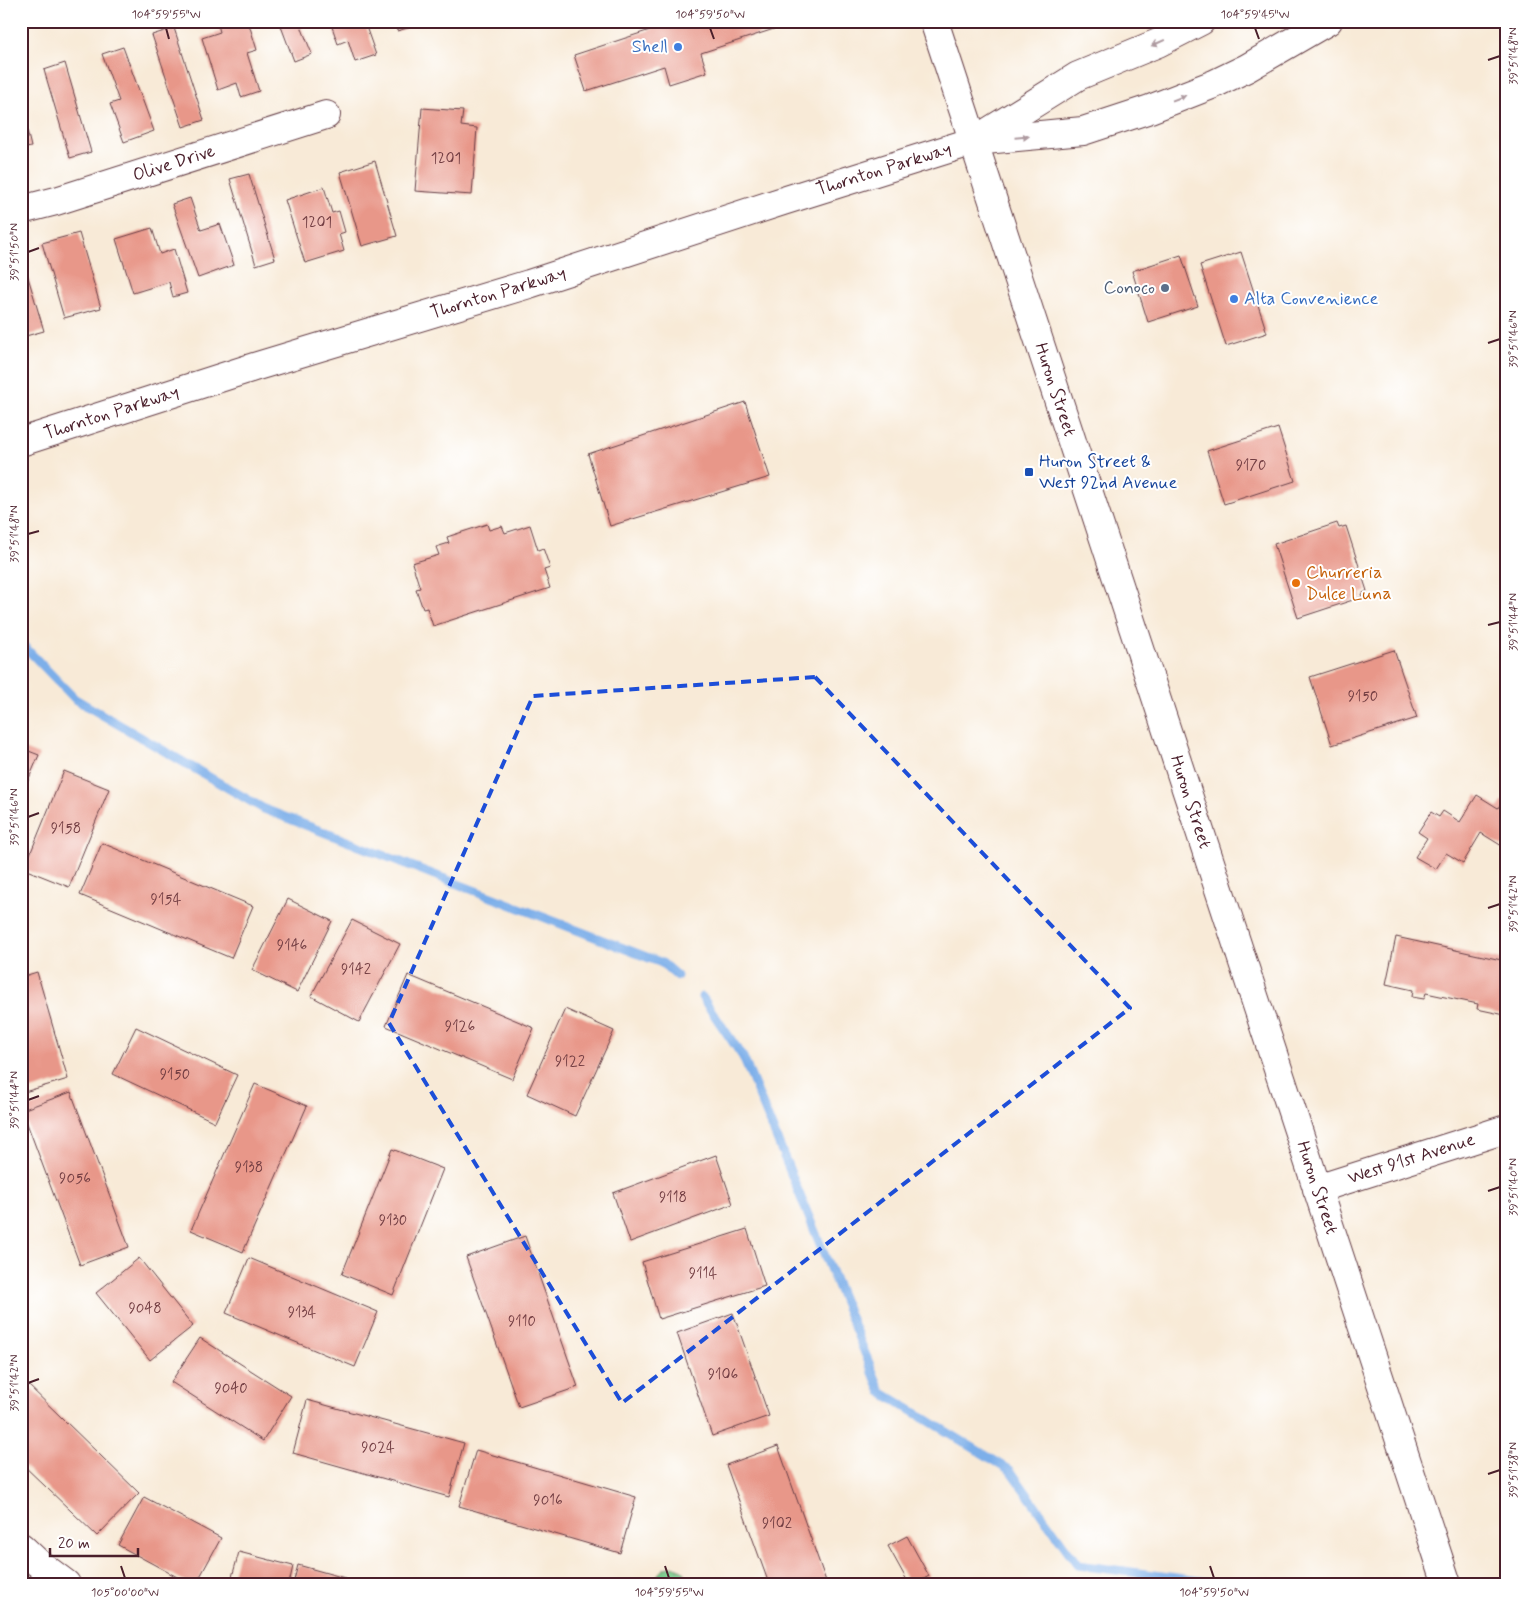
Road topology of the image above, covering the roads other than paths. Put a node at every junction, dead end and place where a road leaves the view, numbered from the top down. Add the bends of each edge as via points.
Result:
1 (934, 21) edge
2 (1201, 21) edge
3 (1328, 21) edge
4 (326, 115) dead end
5 (974, 141) junction
6 (21, 210) edge
7 (21, 442) edge
8 (1506, 1129) edge
9 (1317, 1189) junction
10 (21, 1547) edge
11 (66, 1584) edge
12 (1447, 1584) edge

1 - 5 main road, Huron Street
2 -> 5 main road, Thornton Parkway via 1158,43 1078,76
5 -> 3 main road, Thornton Parkway via 1083,131 1150,109 1231,76
4 - 6 main road, Olive Drive
5 - 7 main road, Thornton Parkway
5 - 9 main road, Huron Street
8 - 9 main road, West 91st Avenue
9 - 12 main road, Huron Street
10 - 11 main road

